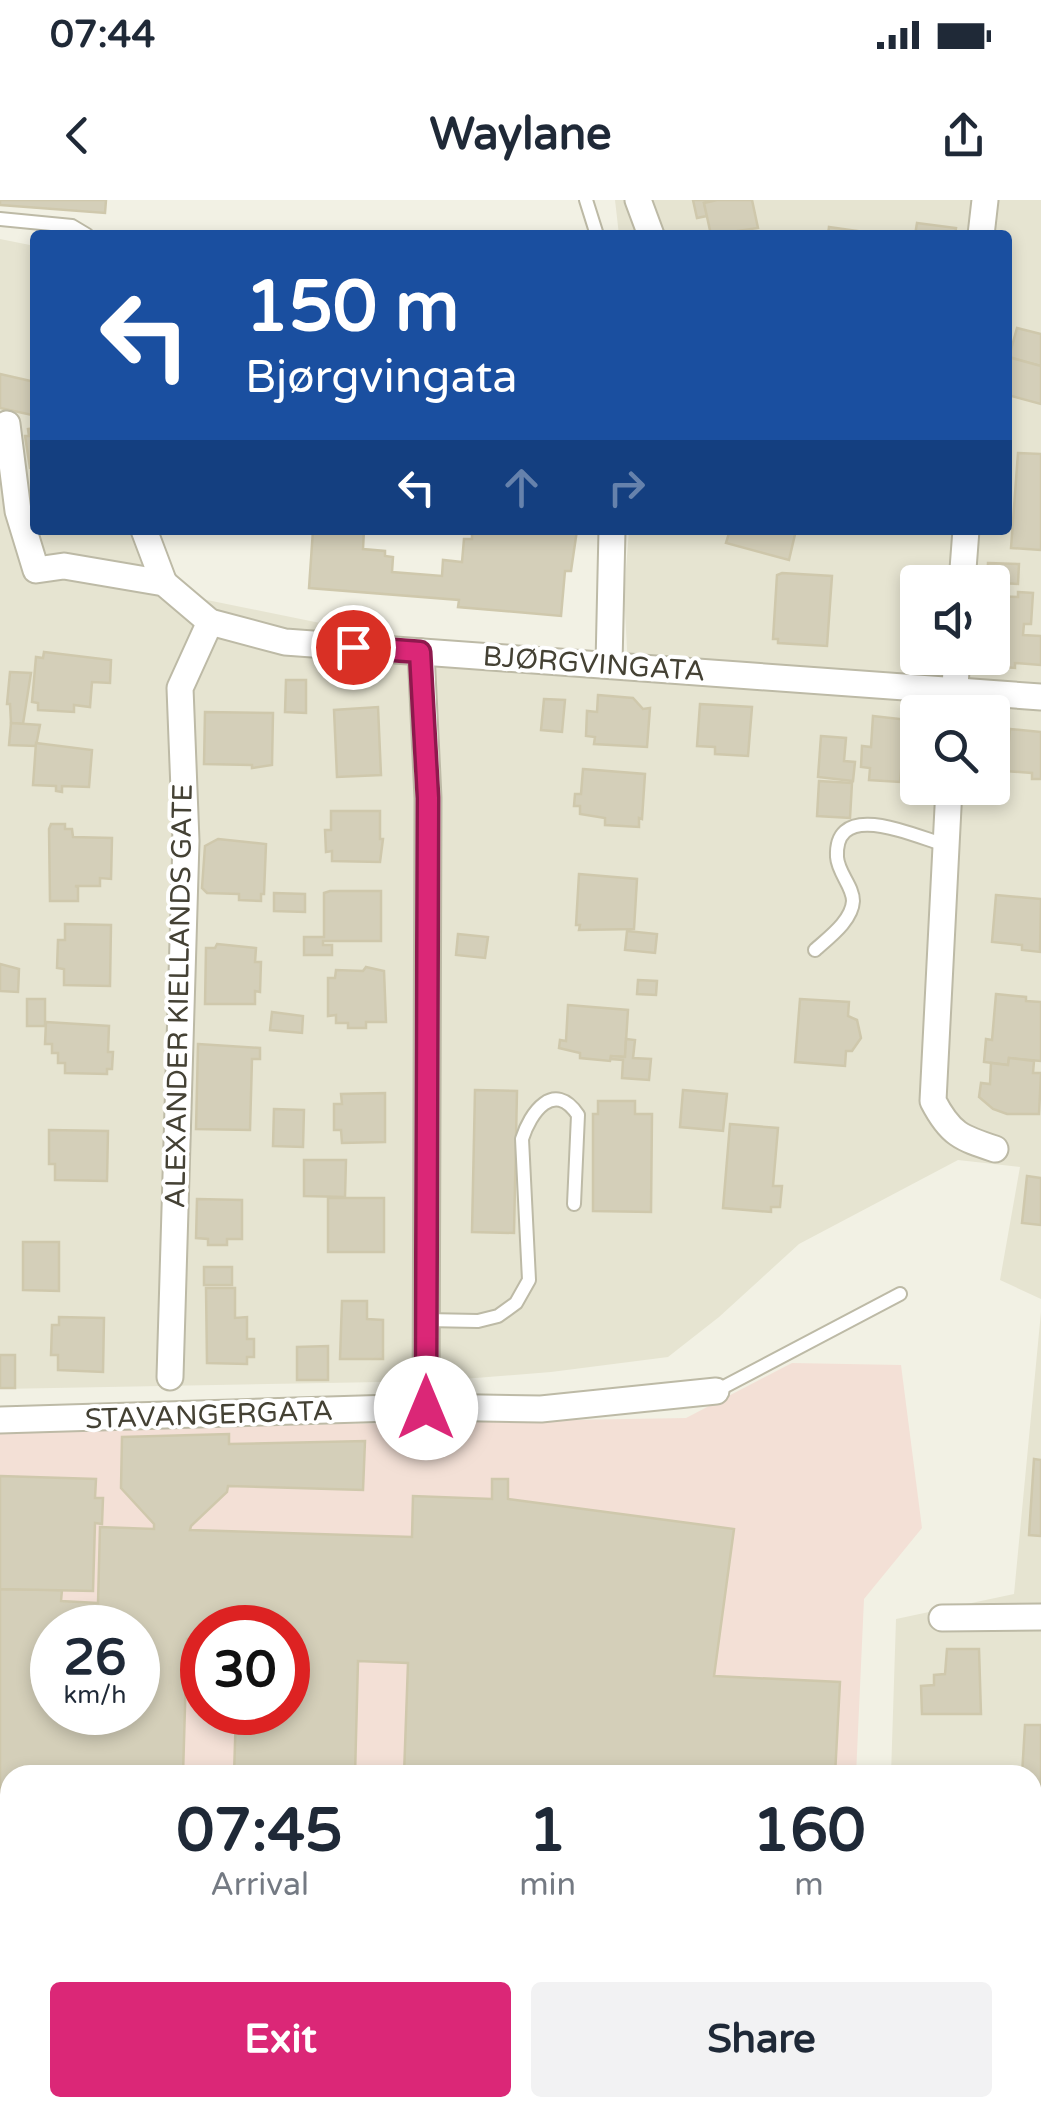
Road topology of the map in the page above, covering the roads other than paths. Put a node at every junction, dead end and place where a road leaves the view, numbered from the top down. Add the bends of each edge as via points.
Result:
1 (586, 200) edge
2 (638, 200) edge
3 (985, 200) edge
4 (0, 219) edge
5 (79, 230) edge
6 (596, 230) edge
7 (649, 230) edge
8 (982, 230) edge
9 (7, 424) dead end
10 (9, 511) edge
11 (146, 535) edge
12 (612, 535) edge
13 (966, 535) edge
14 (963, 565) edge
15 (164, 582) junction
16 (210, 622) junction
17 (420, 652) junction
18 (609, 664) junction
19 (900, 696) edge
20 (1041, 697) edge
21 (1010, 699) edge
22 (949, 805) edge
23 (946, 845) junction
24 (815, 950) dead end
25 (995, 1149) dead end
26 (574, 1204) dead end
27 (900, 1294) dead end
28 (426, 1320) junction
29 (170, 1377) dead end
30 (716, 1391) joint
31 (426, 1408) junction
32 (0, 1420) edge
33 (1041, 1617) edge
34 (942, 1618) dead end

1 - 6 lane
2 - 7 street
3 - 8 street
4 - 5 lane
9 - 10 street
10 - 15 street via 36,570 64,566
11 - 15 street, BJØRGVINGATA
12 - 18 street
13 - 14 street
15 - 16 street, BJØRGVINGATA
16 - 17 street, BJØRGVINGATA via 285,642
16 - 29 street, ALEXANDER KIELLANDS GATE via 180,688 186,841
17 - 18 street, BJØRGVINGATA
17 - 28 street via 428,798
18 - 19 street, BJØRGVINGATA
20 - 21 street, BJØRGVINGATA
22 - 23 street
23 - 24 lane via 870,822 848,830 837,856 852,906
23 - 25 street via 933,1101 960,1138
26 - 28 lane via 578,1115 558,1100 529,1117 522,1139 529,1280 516,1303 478,1321
27 - 30 lane
28 - 31 street
30 - 31 street, STAVANGERGATA via 541,1410
31 - 32 street, STAVANGERGATA
33 - 34 street

